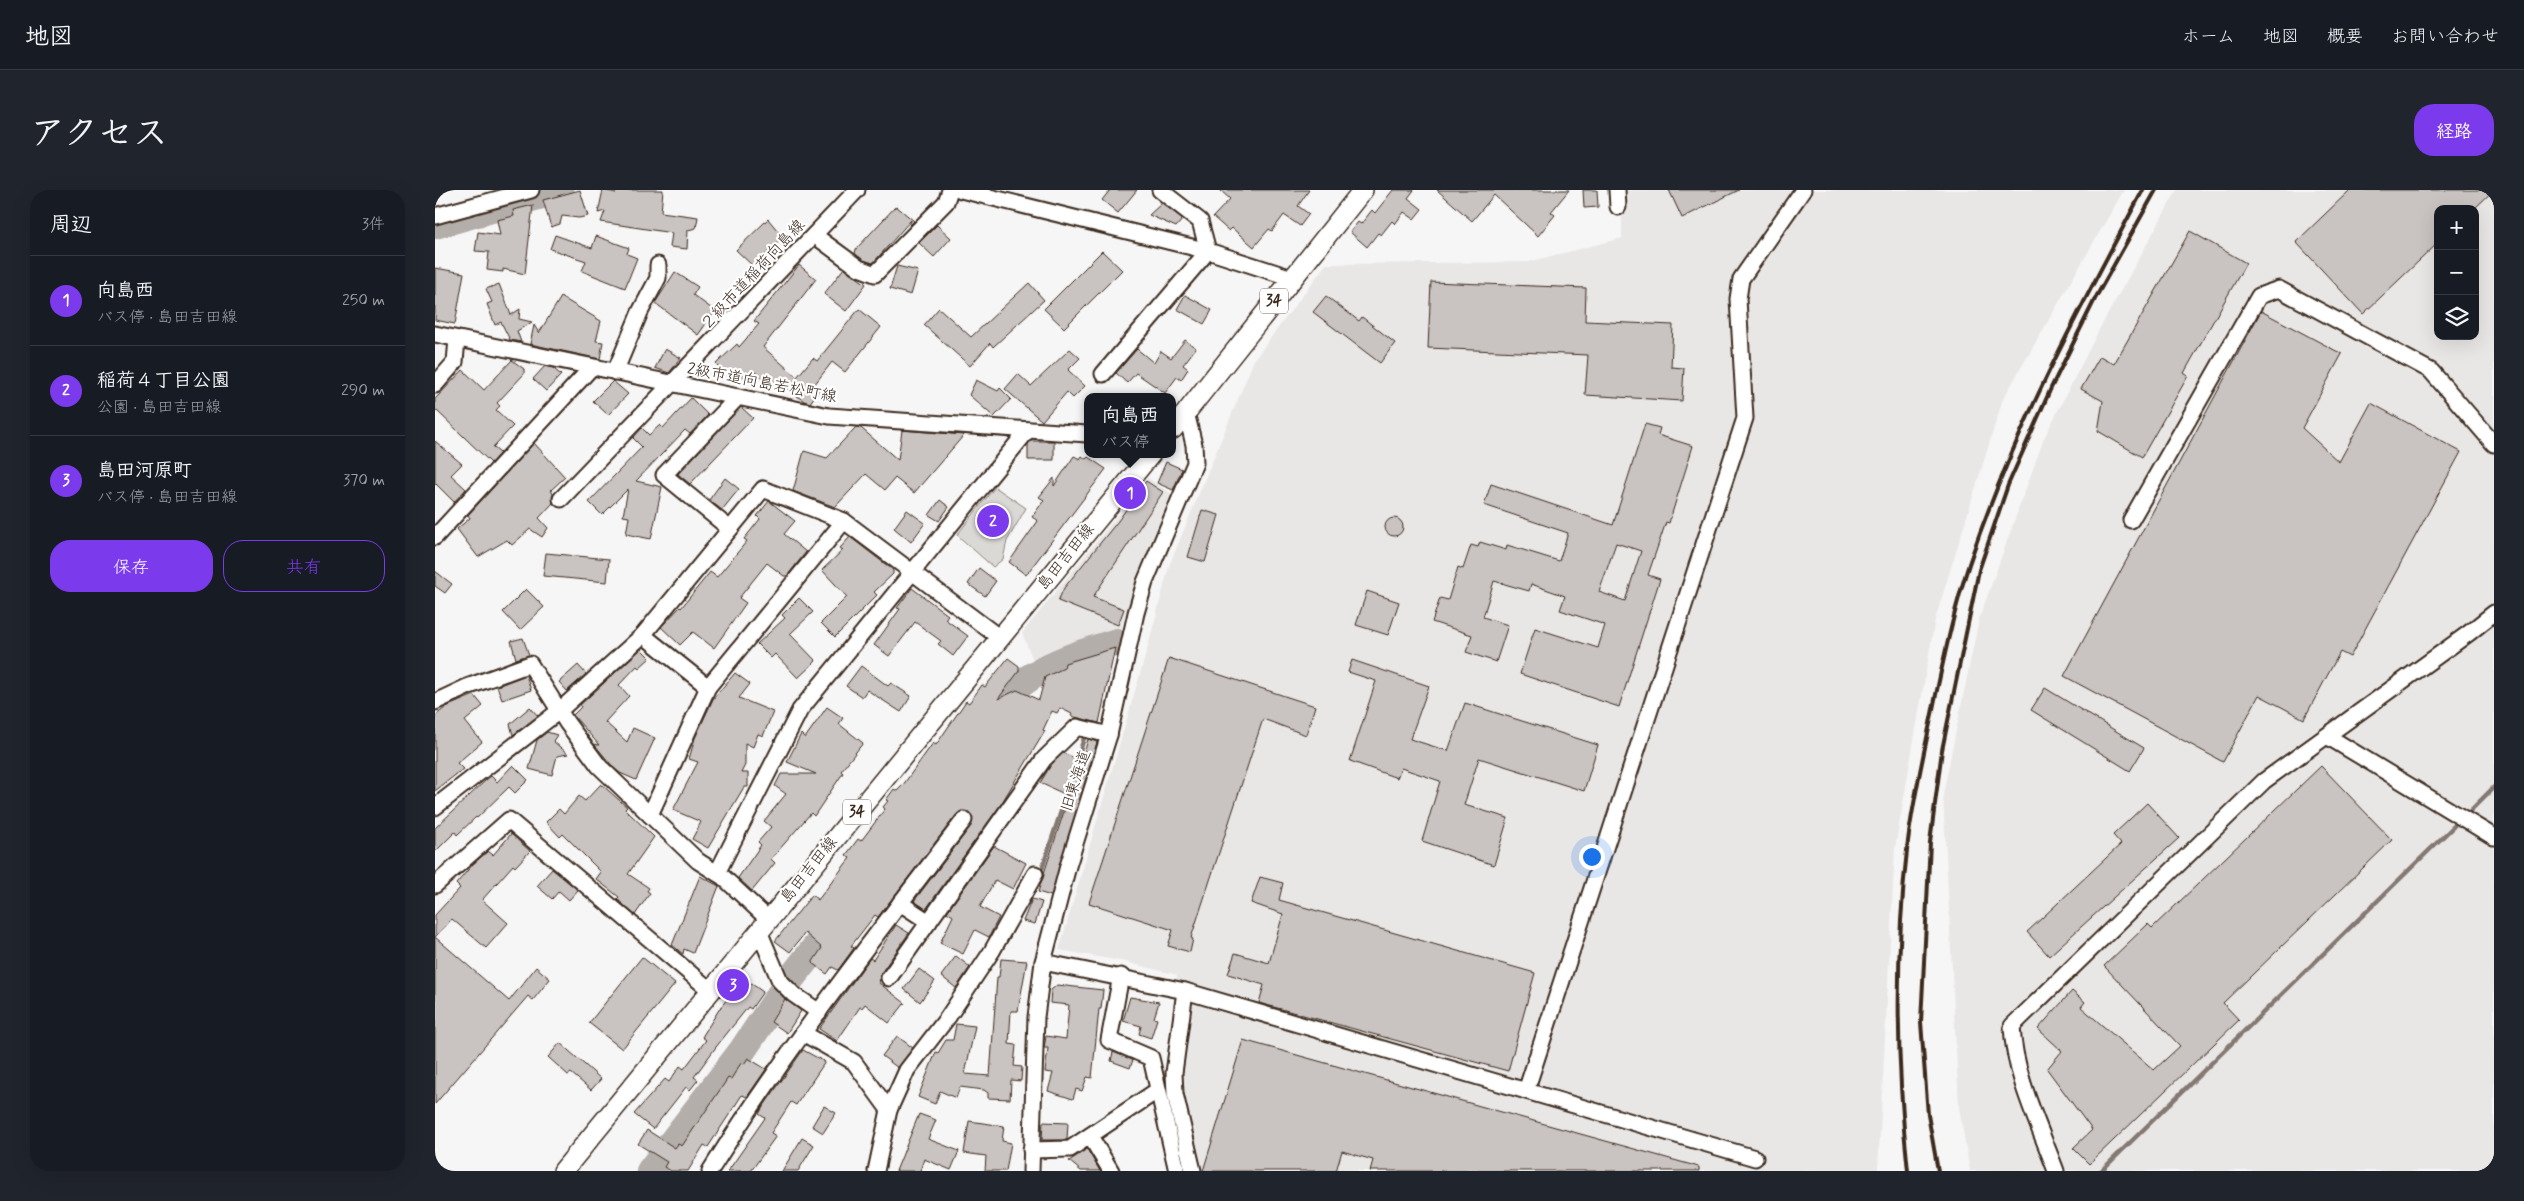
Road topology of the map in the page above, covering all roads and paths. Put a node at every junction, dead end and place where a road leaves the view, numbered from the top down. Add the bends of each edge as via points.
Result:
1 (531, 190) edge
2 (857, 190) edge
3 (950, 190) edge
4 (961, 190) edge
5 (1160, 190) edge
6 (1363, 190) edge
7 (1617, 190) edge
8 (1801, 191) edge
9 (1618, 207) dead end
10 (435, 216) edge
11 (814, 235) junction
12 (1208, 251) junction
13 (658, 264) dead end
14 (1292, 278) junction
15 (435, 334) edge
16 (457, 338) junction
17 (593, 367) junction
18 (615, 372) junction
19 (1103, 374) dead end
20 (673, 384) junction
21 (435, 385) edge
22 (737, 397) junction
23 (1186, 412) junction
24 (1176, 424) edge
25 (1028, 430) junction
26 (1084, 434) edge
27 (2494, 444) edge
28 (1148, 458) edge
29 (561, 499) dead end
30 (2131, 520) dead end
31 (844, 521) junction
32 (730, 529) junction
33 (435, 537) edge
34 (912, 572) junction
35 (2494, 613) edge
36 (643, 635) junction
37 (999, 638) junction
38 (708, 688) junction
39 (435, 702) edge
40 (559, 711) junction
41 (1109, 735) junction
42 (2327, 736) junction
43 (435, 807) edge
44 (650, 815) junction
45 (963, 820) dead end
46 (2494, 837) edge
47 (717, 873) junction
48 (1035, 874) dead end
49 (435, 885) edge
50 (900, 903) junction
51 (929, 922) junction
52 (764, 926) junction
53 (1043, 962) junction
54 (1121, 976) junction
55 (889, 978) dead end
56 (711, 991) junction
57 (1185, 991) junction
58 (819, 1012) junction
59 (803, 1033) junction
60 (1159, 1090) junction
61 (1526, 1092) junction
62 (889, 1110) junction
63 (1089, 1136) junction
64 (1031, 1150) junction
65 (1755, 1158) dead end
66 (563, 1171) edge
67 (709, 1171) edge
68 (876, 1171) edge
69 (1031, 1171) edge
70 (1111, 1171) edge
71 (1177, 1171) edge
72 (1193, 1171) edge
73 (2056, 1171) edge

1 - 10 street
2 - 11 street, ２級市道稲荷向島線
3 - 11 street via 946,202 875,274 859,268
4 - 12 street
5 - 12 street via 1200,221
6 - 14 main road, 34
7 - 9 street
8 - 61 street via 1741,279 1738,299 1745,418
11 - 20 street, ２級市道稲荷向島線
12 - 14 street
12 - 19 street
13 - 18 street via 658,278
14 - 23 main road, 34
15 - 16 street, 2級市道向島若松町線
16 - 17 street, 2級市道向島若松町線
16 - 21 street via 455,362
17 - 18 street, 2級市道向島若松町線
17 - 33 street
18 - 20 street, 2級市道向島若松町線
20 - 22 street, 2級市道向島若松町線
20 - 29 street, ２級市道稲荷向島線
22 - 25 street, 2級市道向島若松町線 via 829,416
22 - 32 street via 664,475
23 - 24 main road, 34
23 - 41 street, 旧東海道 via 1195,463 1145,582
25 - 26 street, 2級市道向島若松町線
25 - 34 street
27 - 30 street via 2431,371 2279,289 2259,296
28 - 37 main road, 島田吉田線 / 34
31 - 32 street via 763,489
31 - 34 street
31 - 38 street
32 - 36 street
34 - 37 street
34 - 47 street via 800,710
35 - 42 street
36 - 38 street
36 - 40 street
37 - 52 main road, 島田吉田線 / 34
38 - 44 street
39 - 40 street via 530,664
40 - 43 street
40 - 44 street via 599,766
41 - 51 street via 1077,727 1044,759
41 - 53 street, 旧東海道 via 1068,866
42 - 46 street
42 - 73 street via 2264,781 2012,1026 2013,1044 2028,1096
44 - 47 street via 698,861
45 - 50 street
47 - 52 street
48 - 62 street via 993,951 907,1070
49 - 56 street via 509,820
50 - 51 street
50 - 58 street
51 - 55 street
52 - 56 main road, 島田吉田線 / 34
52 - 58 street via 780,981
53 - 54 street
53 - 64 street, 旧東海道 via 1036,1016
54 - 57 street
54 - 60 street via 1109,1040 1151,1058
56 - 66 main road, 島田吉田線 / 34
57 - 61 street
57 - 72 street via 1174,1073 1175,1094
58 - 59 street
59 - 62 street via 854,1062
59 - 67 street
60 - 63 street
60 - 71 street
61 - 65 street
62 - 68 street
63 - 64 street via 1070,1149
63 - 70 street
64 - 69 street, 旧東海道

